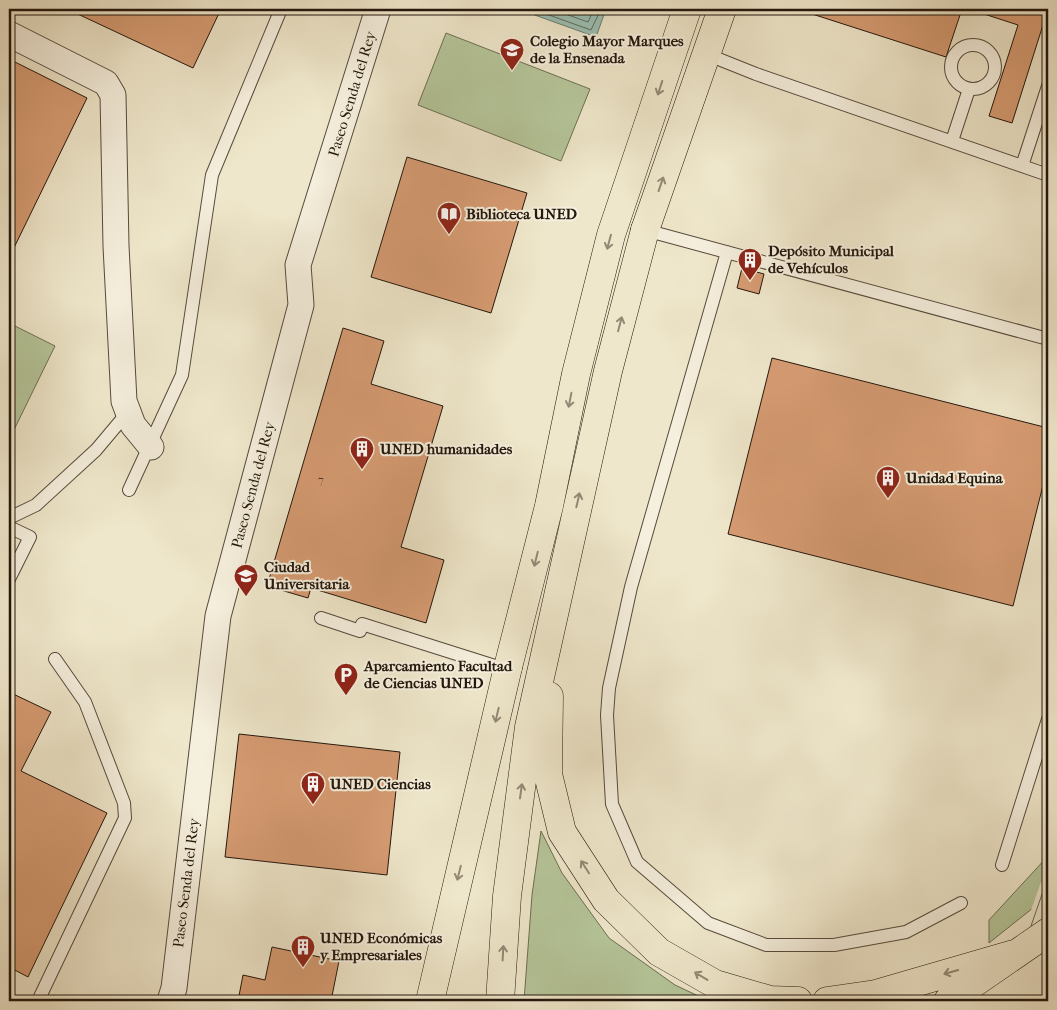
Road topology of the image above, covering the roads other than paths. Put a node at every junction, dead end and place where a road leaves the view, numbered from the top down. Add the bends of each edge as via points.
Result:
1 (281, 9) edge
2 (378, 9) edge
3 (687, 9) edge
4 (722, 9) edge
5 (9, 34) edge
6 (706, 54) junction
7 (1048, 86) edge
8 (969, 89) dead end
9 (952, 140) junction
10 (1022, 166) junction
11 (1048, 175) edge
12 (644, 230) junction
13 (727, 252) junction
14 (1048, 340) edge
15 (128, 412) junction
16 (151, 447) junction
17 (129, 490) dead end
18 (9, 518) edge
19 (9, 527) edge
20 (567, 548) junction
21 (9, 579) edge
22 (321, 618) dead end
23 (55, 660) dead end
24 (508, 667) junction
25 (1048, 718) edge
26 (1002, 865) dead end
27 (961, 903) dead end
28 (1048, 932) edge
29 (1014, 954) junction
30 (38, 1001) edge
31 (170, 1001) edge
32 (430, 1001) edge
33 (500, 1001) edge
34 (798, 1001) edge
35 (827, 1001) edge
36 (948, 1001) edge

1 - 16 lane via 212,175 182,375
2 - 31 street, Paseo Senda del Rey via 298,265 301,305 218,616
3 -> 24 main road via 611,235 576,374 549,506
4 - 6 main road
5 - 15 street via 106,83 113,95 119,300 124,401
6 - 9 lane
12 -> 6 main road
7 - 10 lane
8 - 9 lane
9 - 10 lane
10 - 11 lane
12 - 13 lane
20 -> 12 main road
13 - 14 lane
13 - 27 lane via 631,586 609,688 607,715 612,804 637,862 708,923 766,945 834,945 906,932
15 - 16 street via 133,425
15 - 18 lane via 96,450 36,505
16 - 17 lane
19 - 21 lane via 30,537
33 -> 20 main road via 507,896 529,727
34 -> 20 main road via 770,1000 715,984 659,952 606,900 562,832 548,774 548,709
22 - 24 lane via 360,631 362,624 498,667
23 - 30 lane via 85,702 124,803 125,818
24 -> 32 main road
25 - 26 lane
28 - 29 main road
29 -> 35 main road via 876,994
29 - 36 main road

